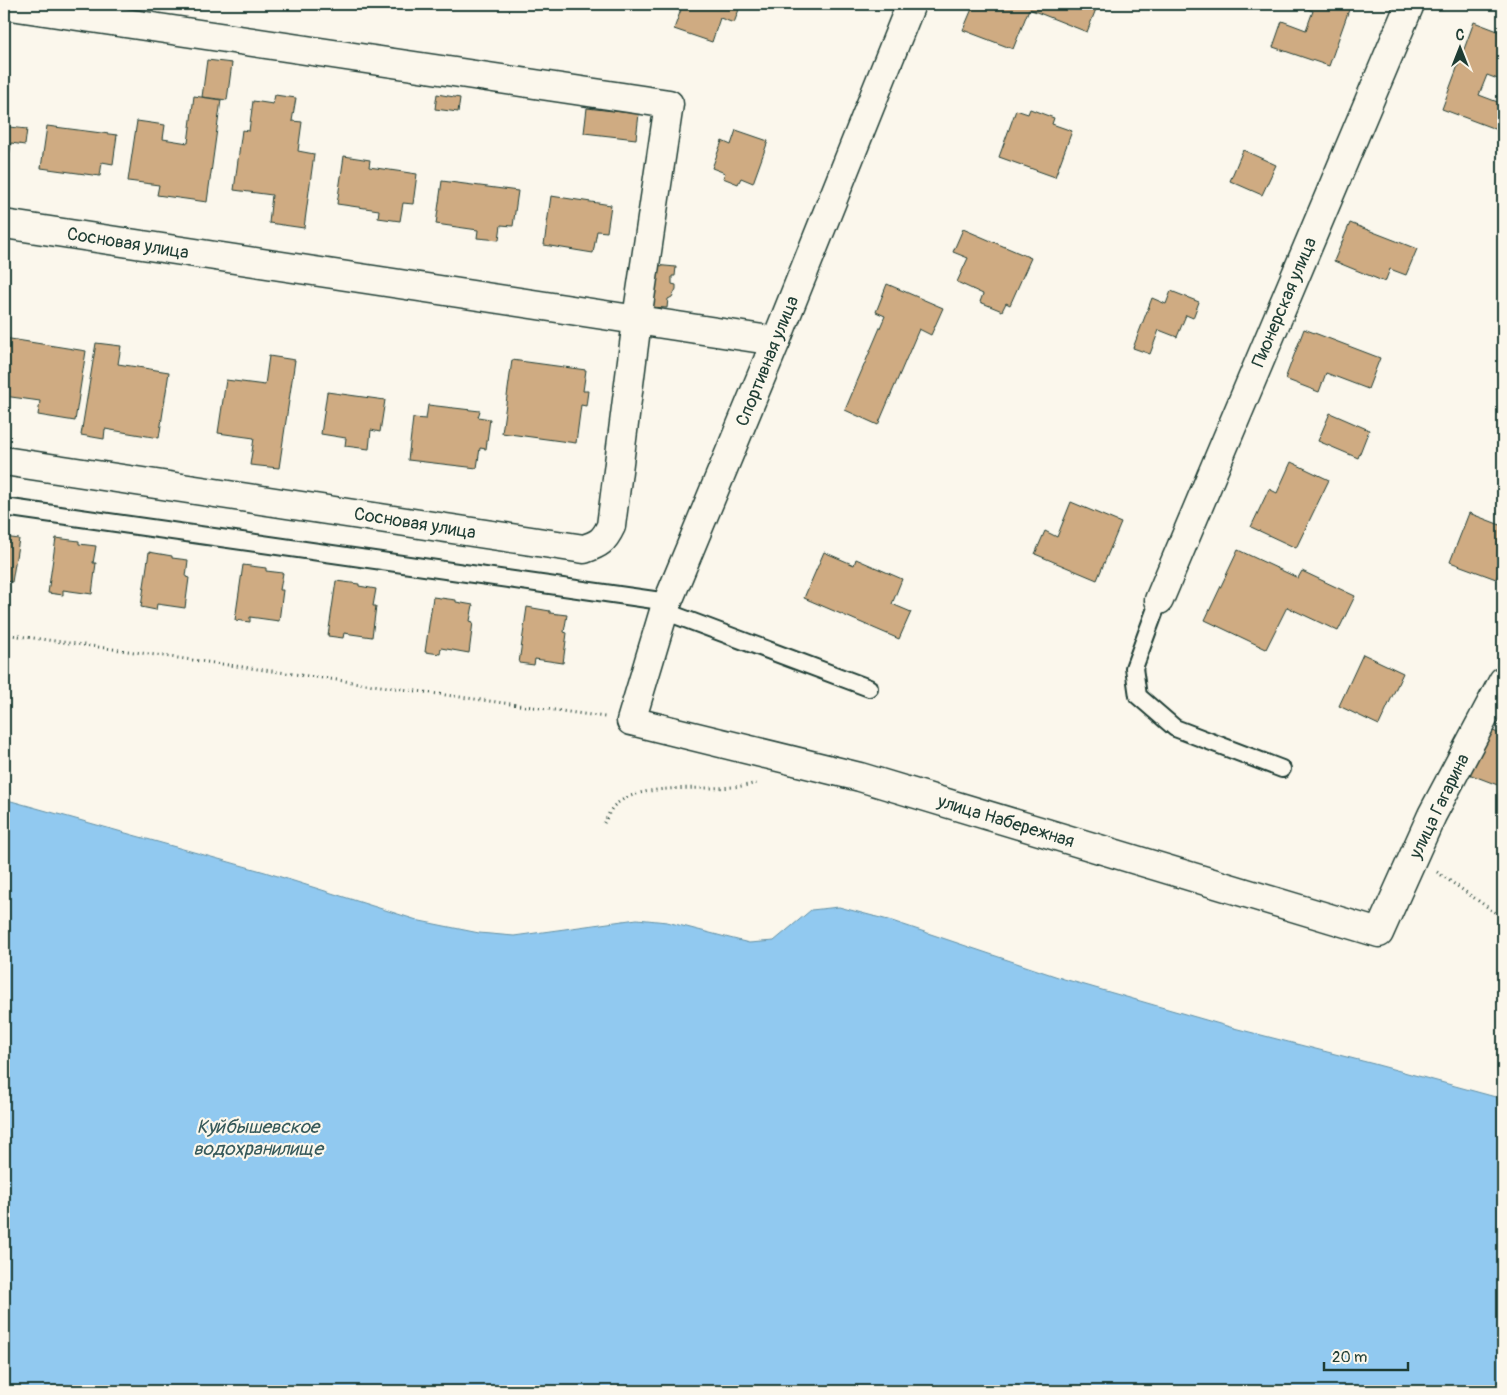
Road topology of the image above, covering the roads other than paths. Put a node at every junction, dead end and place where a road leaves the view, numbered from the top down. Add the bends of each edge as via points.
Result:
1 (911, 4) edge
2 (1410, 4) edge
3 (4, 5) edge
4 (4, 224) edge
5 (638, 313) junction
6 (776, 341) junction
7 (4, 461) edge
8 (4, 507) edge
9 (1159, 600) joint
10 (666, 606) junction
11 (1503, 681) edge
12 (869, 688) dead end
13 (631, 721) joint
14 (1282, 769) dead end
15 (1379, 932) joint

1 - 6 street, Спортивная улица
2 - 9 street, Пионерская улица
3 - 5 street via 669,104
4 - 5 street, Сосновая улица
5 - 6 street, Сосновая улица
5 - 7 street, Сосновая улица via 610,526 597,545 584,549
6 - 10 street, Спортивная улица
8 - 10 lane
9 - 14 lane via 1134,668 1138,696 1175,728
10 - 12 lane
10 - 13 street, Спортивная улица
11 - 15 street, улица Гагарина via 1432,815
13 - 15 street, улица Набережная via 860,777

